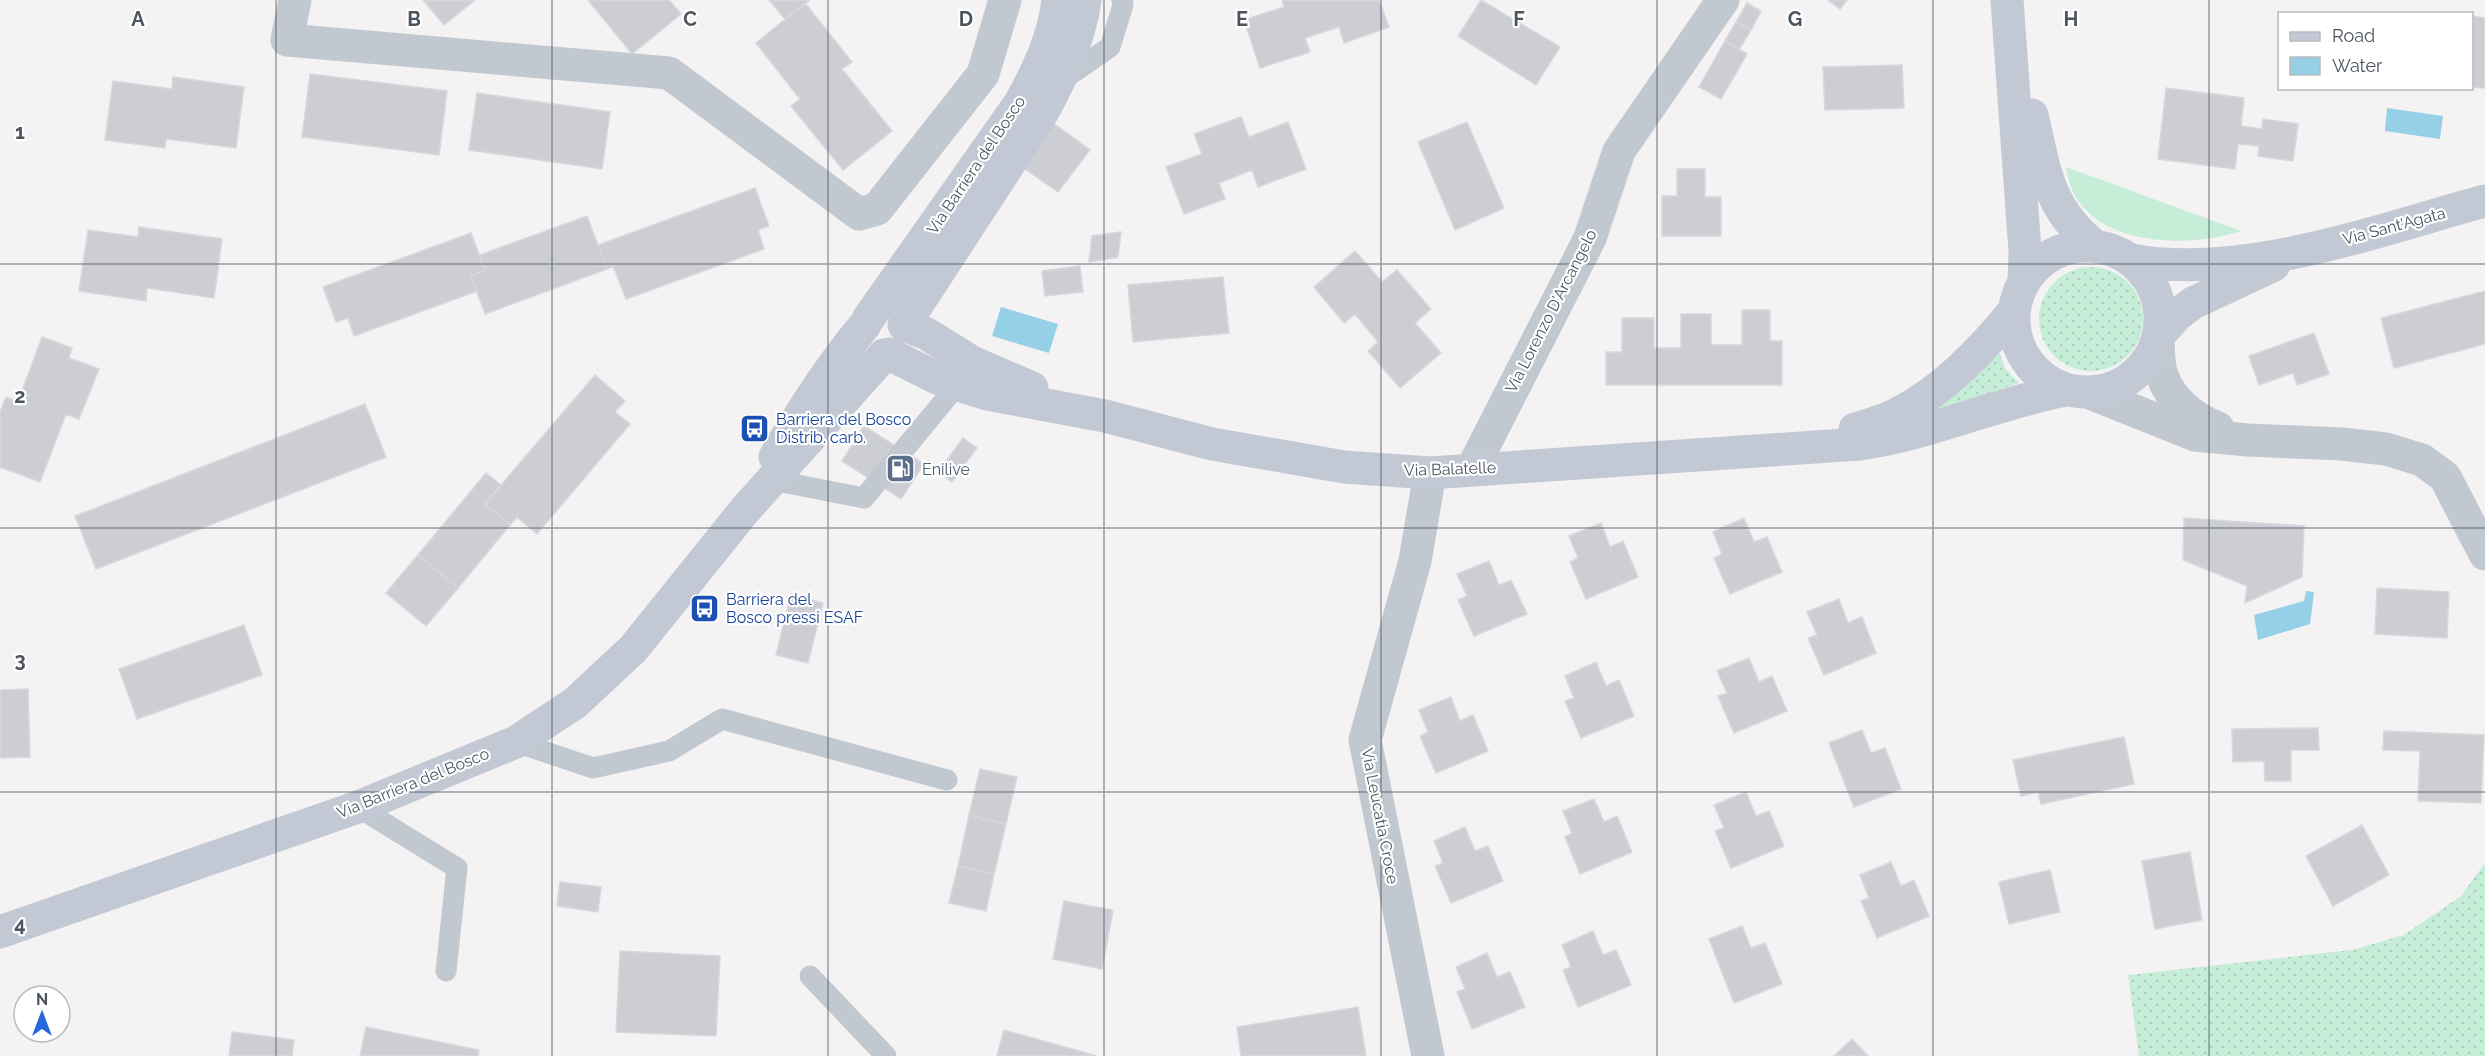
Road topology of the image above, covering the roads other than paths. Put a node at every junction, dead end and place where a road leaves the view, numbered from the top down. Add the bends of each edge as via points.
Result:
1 (295, 0) edge
2 (1005, 0) edge
3 (1058, 0) edge
4 (1085, 0) edge
5 (1122, 0) edge
6 (1723, 0) edge
7 (2009, 15) edge
8 (1059, 82) junction
9 (2485, 201) edge
10 (2095, 246) junction
11 (2303, 251) junction
12 (2131, 260) junction
13 (930, 282) junction
14 (2019, 296) junction
15 (866, 322) junction
16 (904, 325) junction
17 (2159, 338) junction
18 (879, 362) junction
19 (956, 375) junction
20 (2078, 392) junction
21 (2248, 440) junction
22 (1800, 448) junction
23 (1472, 470) junction
24 (1430, 473) junction
25 (772, 480) junction
26 (745, 510) junction
27 (2485, 554) edge
28 (516, 742) junction
29 (947, 780) dead end
30 (358, 807) junction
31 (0, 932) edge
32 (446, 971) dead end
33 (810, 976) dead end
34 (886, 1056) edge
35 (1428, 1056) edge

1 - 2 street via 287,40 669,73 859,214 877,209 983,74
3 - 15 main road, Via Barriera del Bosco via 1051,36 1020,103
4 - 8 main road, Via Barriera del Bosco via 1075,44
5 - 8 lane via 1110,47
6 - 23 street, Via Lorenzo D'Arcangelo via 1619,152 1590,238
7 - 10 main road via 2049,185 2061,212
7 - 14 main road via 2025,251
8 - 13 main road, Via Barriera del Bosco
9 - 11 main road, Via Sant'Agata
10 - 12 main road via 2114,250
10 - 14 main road via 2074,247 2037,265
11 - 12 main road via 2199,265 2157,265
11 - 17 main road via 2193,303 2177,315
12 - 17 main road via 2146,274 2156,293 2161,314
13 - 16 main road, Via Barriera del Bosco
13 - 19 main road via 931,303 946,334
14 - 20 main road via 2014,331 2020,351 2031,368 2047,381
14 - 22 main road via 1984,348 1934,391 1895,416
15 - 16 main road via 873,315 886,312 897,316
15 - 18 main road via 863,338 877,353
15 - 26 main road, Via Barriera del Bosco via 806,403
16 - 18 main road via 906,332 899,349
16 - 19 main road via 927,334
17 - 20 main road via 2147,362 2132,378 2112,389
17 - 21 street via 2162,375 2176,400 2206,424
18 - 19 main road
18 - 25 main road
19 - 24 main road, Via Balatelle via 987,394 1105,416 1212,444 1344,467
19 - 25 lane via 864,498
20 - 21 street via 2195,435
20 - 22 main road via 2040,395 1893,440
21 - 27 street via 2342,444 2385,449 2422,460 2445,477
22 - 23 main road, Via Balatelle
23 - 24 main road, Via Balatelle
24 - 35 street, Via Leucatia Croce via 1414,561 1365,740
25 - 26 main road
26 - 28 main road, Via Barriera del Bosco via 633,649 575,702
28 - 29 lane via 592,768 669,752 722,719
28 - 30 main road, Via Barriera del Bosco
30 - 31 main road, Via Barriera del Bosco
30 - 32 lane via 457,868
33 - 34 lane

